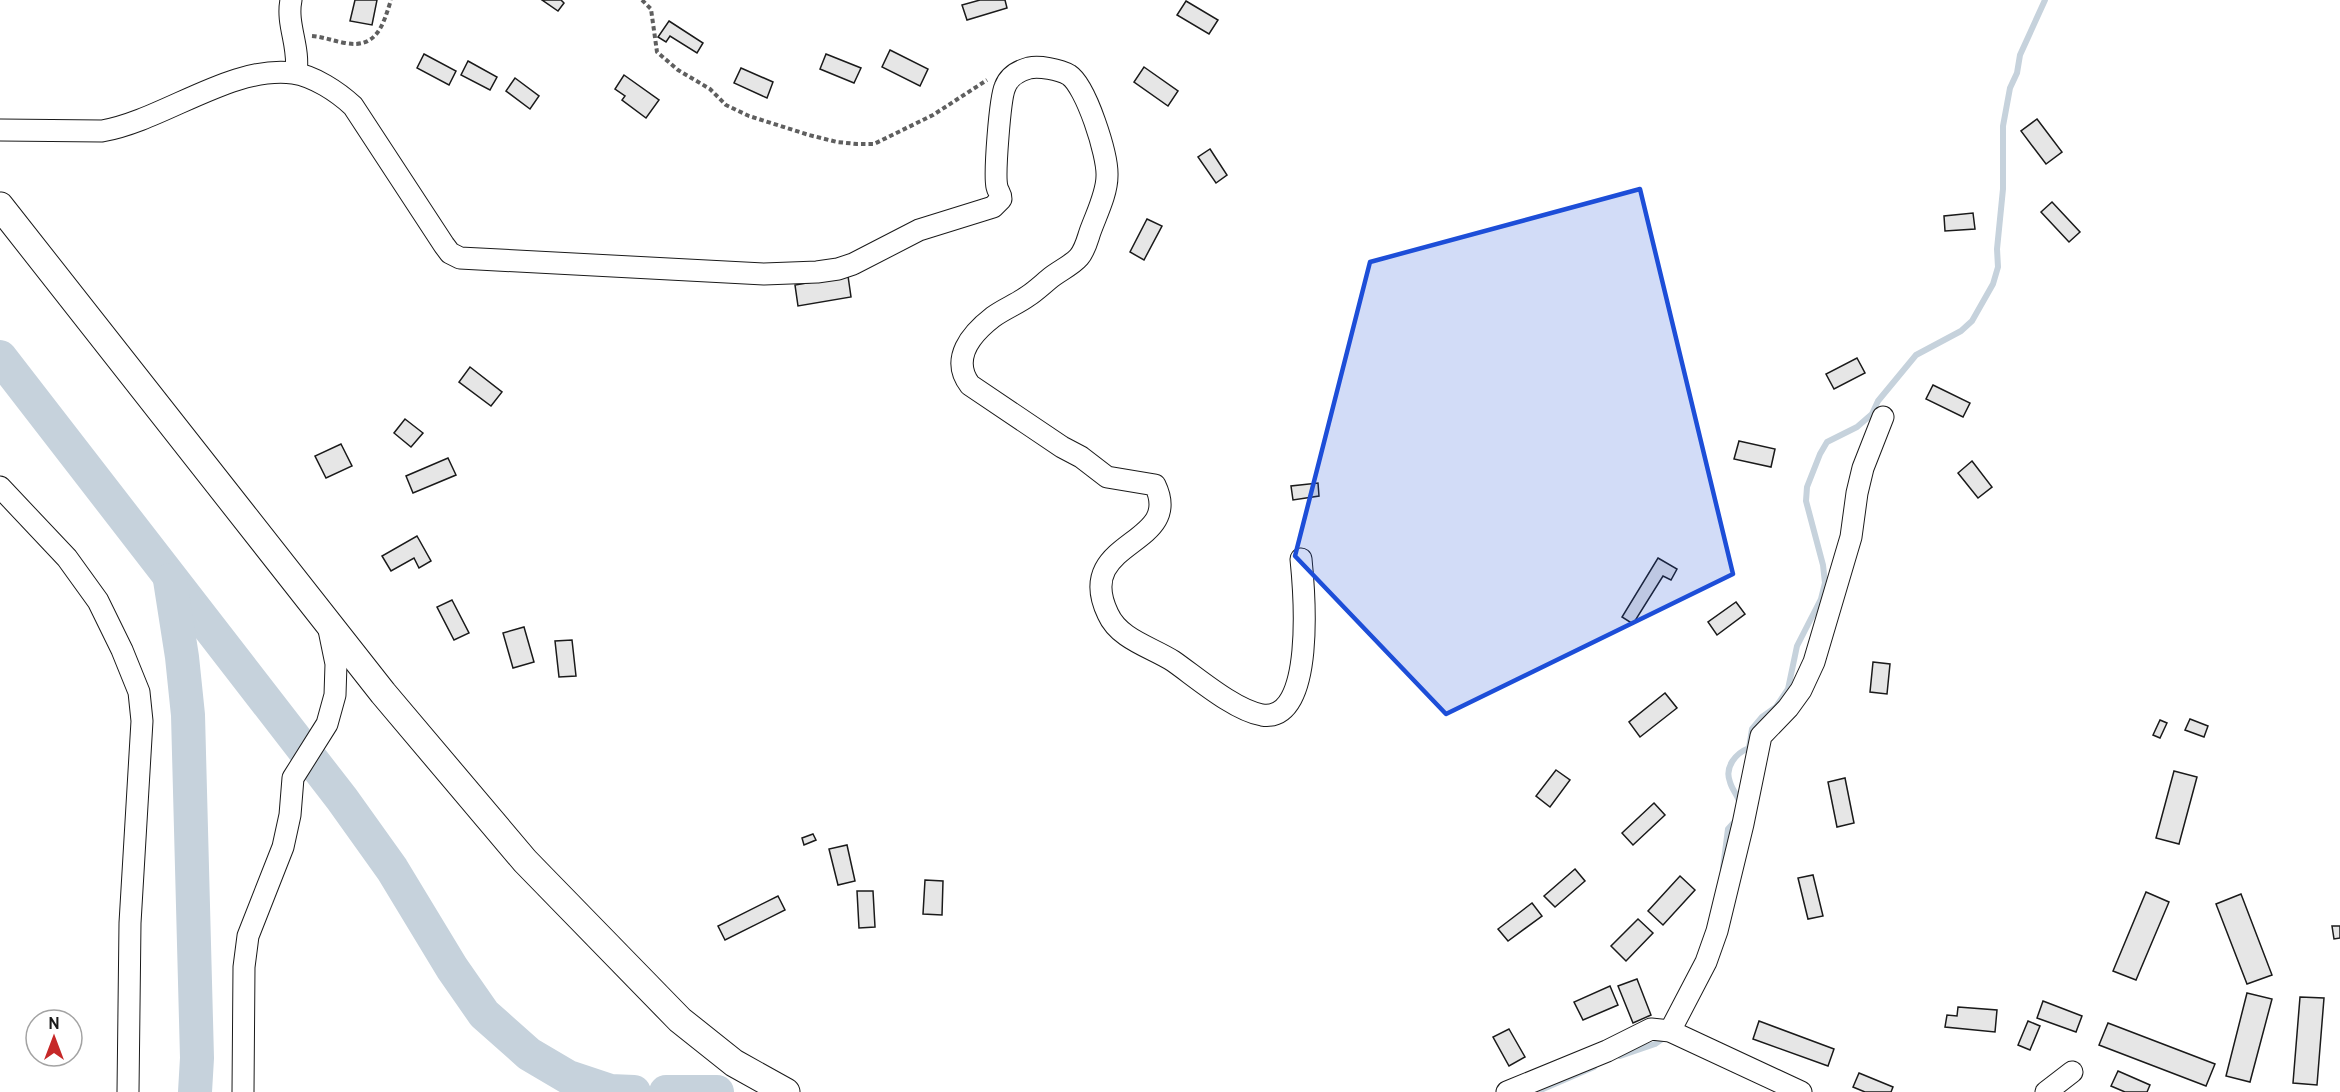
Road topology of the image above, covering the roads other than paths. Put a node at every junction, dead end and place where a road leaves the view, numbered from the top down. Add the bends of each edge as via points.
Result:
1 (291, 0) edge
2 (296, 73) junction
3 (0, 130) edge
4 (0, 206) edge
5 (1883, 417) dead end
6 (0, 487) edge
7 (1301, 559) dead end
8 (327, 622) junction
9 (1670, 1030) junction
10 (2072, 1072) dead end
11 (120, 1092) edge
12 (128, 1092) edge
13 (243, 1092) edge
14 (786, 1092) edge
15 (1507, 1092) edge
16 (1801, 1092) edge
17 (2046, 1092) edge

1 - 2 street via 298,57
2 - 3 street via 264,73 247,78 115,129
2 - 7 street via 353,105 444,245 460,258 764,274 838,269 919,230 993,207 1001,199 997,188 998,137 1008,80 1019,71 1034,67 1070,75 1083,93 1095,123 1108,174 1085,248 1078,258 1028,297 994,316 976,333 963,354 963,376 970,385 1107,477 1155,485 1161,496 1161,511 1142,536 1112,557 1102,581 1108,615 1122,632 1261,715 1274,715 1284,709 1295,692 1305,624
4 - 8 main road
5 - 9 street via 1863,468 1851,537 1814,662 1801,690 1761,736 1717,931 1706,962
6 - 12 street via 67,558 98,601 139,692 142,721 130,923
8 - 13 street via 336,664 335,695 327,724 293,778 284,847 248,936 244,967
8 - 14 main road via 525,861 680,1020 734,1063
9 - 15 street via 1651,1029
9 - 16 street
10 - 17 street
11 - 12 street

